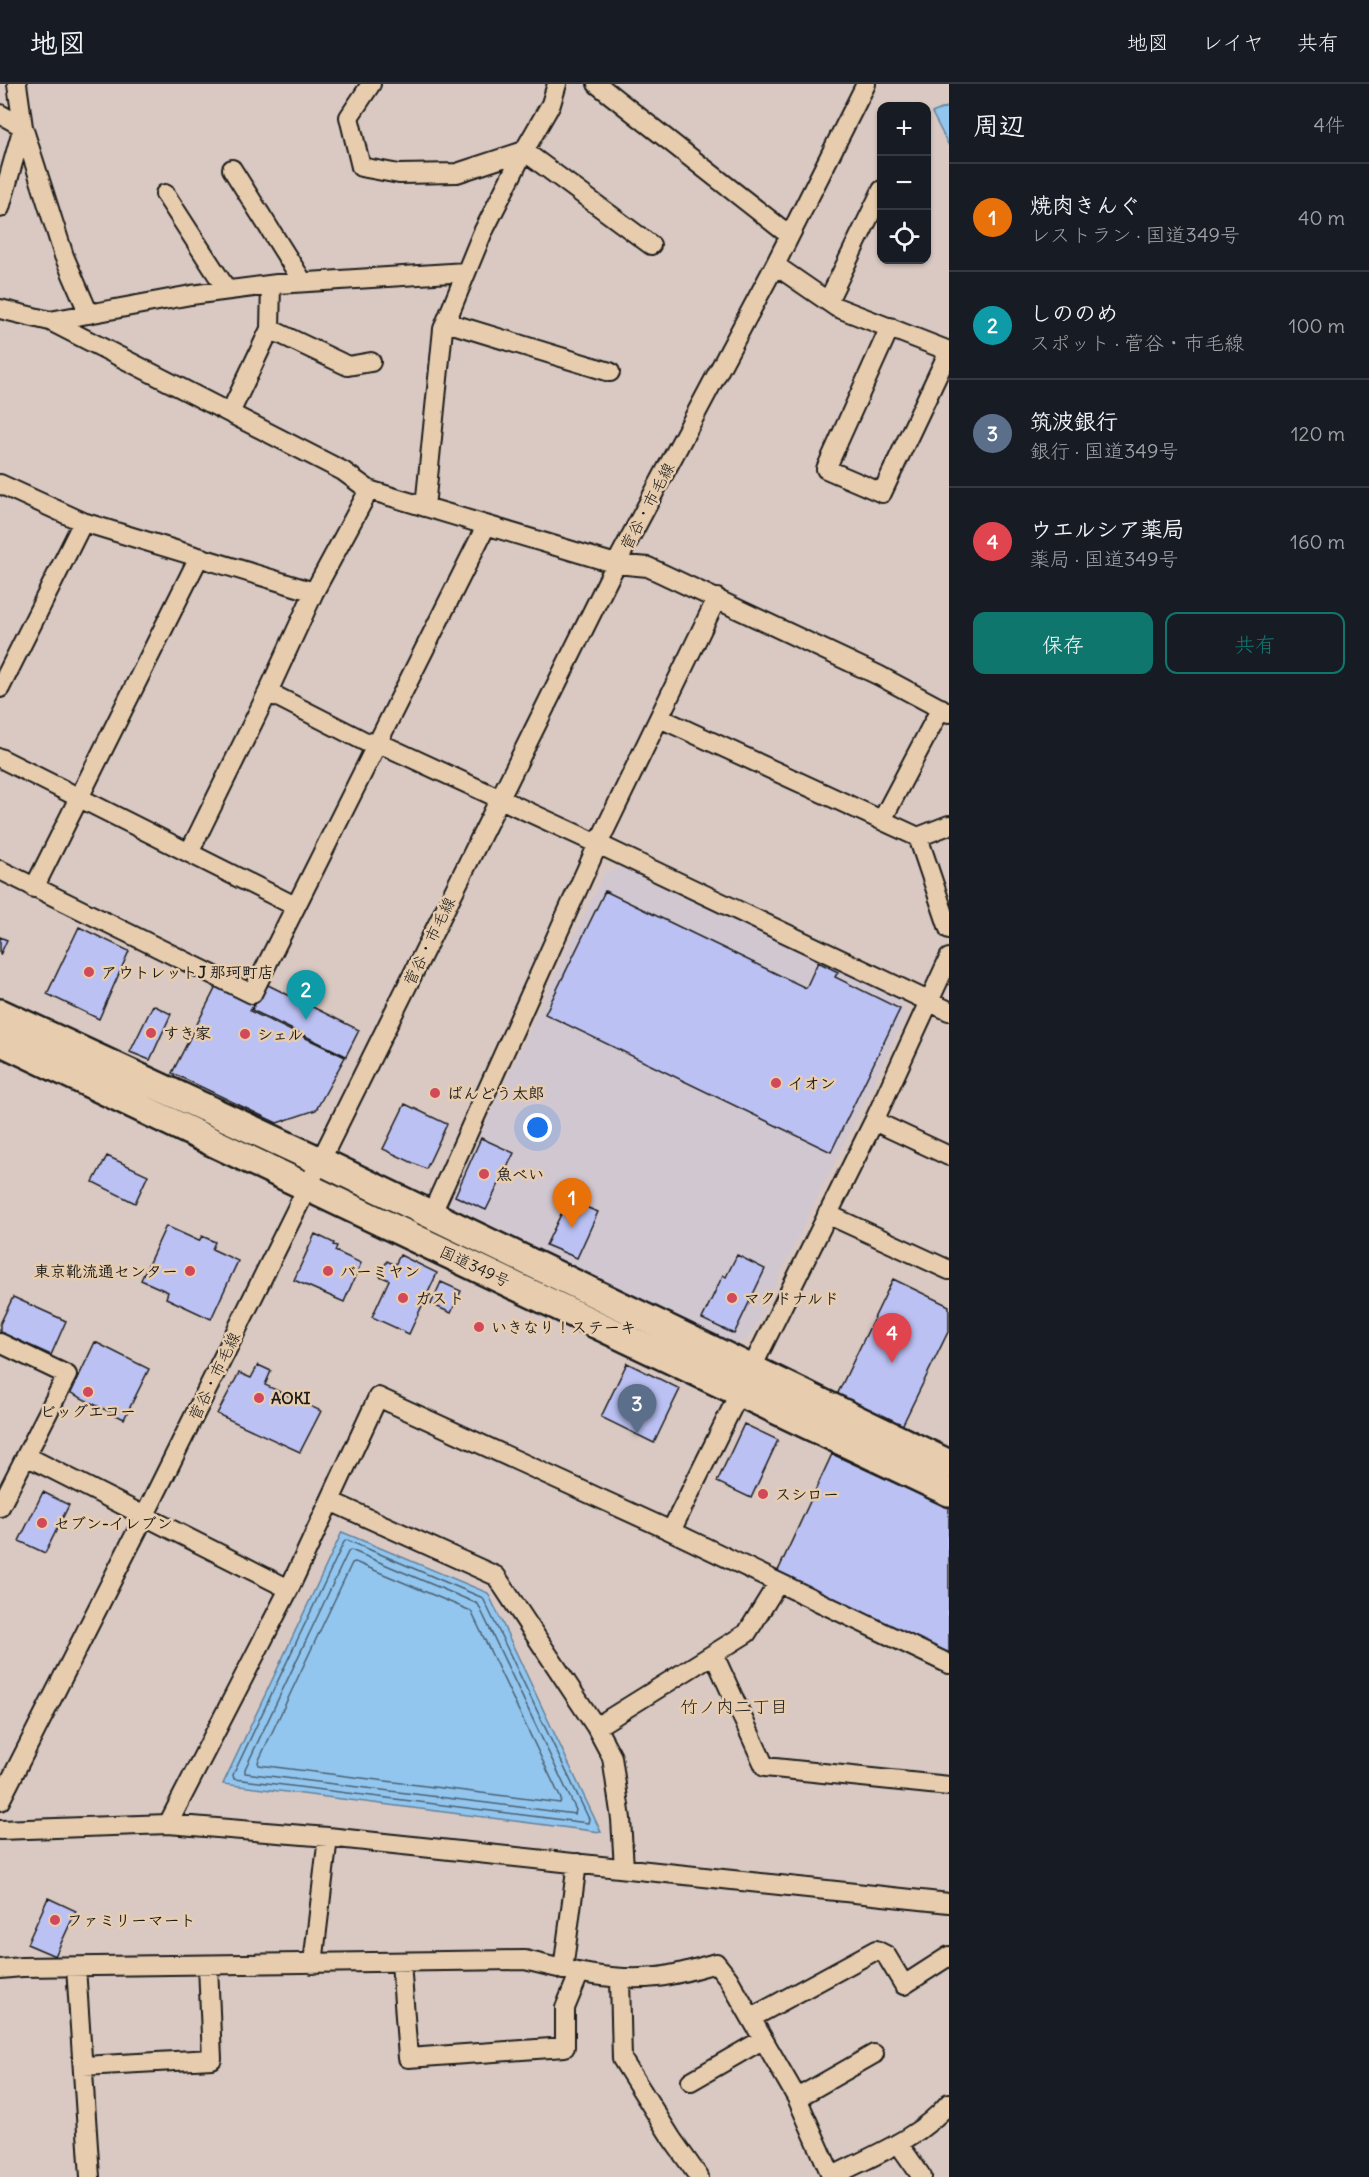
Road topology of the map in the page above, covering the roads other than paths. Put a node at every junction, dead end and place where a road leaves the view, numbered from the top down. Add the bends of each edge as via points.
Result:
1 (17, 84) edge
2 (371, 84) edge
3 (557, 84) edge
4 (597, 84) edge
5 (866, 84) edge
6 (0, 114) edge
7 (23, 128) junction
8 (524, 151) junction
9 (232, 169) dead end
10 (165, 194) dead end
11 (877, 200) edge
12 (0, 208) edge
13 (789, 236) junction
14 (651, 245) dead end
15 (775, 265) junction
16 (466, 272) junction
17 (303, 282) junction
18 (271, 285) junction
19 (227, 290) junction
20 (828, 301) junction
21 (0, 309) edge
22 (89, 314) junction
23 (50, 321) junction
24 (446, 322) junction
25 (890, 327) junction
26 (270, 329) junction
27 (949, 351) edge
28 (371, 362) dead end
29 (610, 372) dead end
30 (230, 414) junction
31 (0, 484) edge
32 (369, 490) junction
33 (425, 507) junction
34 (83, 522) junction
35 (486, 526) junction
36 (199, 557) junction
37 (616, 564) junction
38 (314, 592) junction
39 (717, 598) junction
40 (0, 688) edge
41 (268, 692) junction
42 (945, 710) edge
43 (660, 718) junction
44 (379, 743) junction
45 (0, 758) edge
46 (79, 798) junction
47 (500, 798) junction
48 (882, 820) junction
49 (949, 825) edge
50 (918, 837) junction
51 (598, 844) junction
52 (189, 853) junction
53 (0, 870) edge
54 (34, 888) junction
55 (295, 906) junction
56 (949, 929) edge
57 (949, 958) edge
58 (930, 1002) junction
59 (949, 1011) edge
60 (0, 1012) edge
61 (0, 1041) edge
62 (874, 1121) junction
63 (949, 1156) edge
64 (320, 1161) junction
65 (307, 1186) junction
66 (827, 1214) junction
67 (430, 1215) junction
68 (949, 1270) edge
69 (0, 1343) edge
70 (752, 1369) junction
71 (741, 1393) junction
72 (26, 1456) junction
73 (949, 1464) edge
74 (949, 1492) edge
75 (330, 1501) junction
76 (0, 1507) edge
77 (144, 1517) junction
78 (671, 1531) junction
79 (778, 1583) junction
80 (289, 1589) junction
81 (714, 1655) junction
82 (949, 1664) edge
83 (596, 1727) junction
84 (949, 1786) edge
85 (0, 1801) edge
86 (168, 1824) junction
87 (0, 1830) edge
88 (328, 1837) junction
89 (577, 1863) junction
90 (624, 1868) junction
91 (949, 1903) edge
92 (949, 1956) edge
93 (401, 1962) junction
94 (313, 1964) junction
95 (208, 1965) junction
96 (76, 1967) junction
97 (0, 1969) edge
98 (571, 1972) junction
99 (620, 1979) junction
100 (751, 2018) junction
101 (762, 2040) junction
102 (873, 2054) dead end
103 (82, 2066) junction
104 (692, 2081) dead end
105 (796, 2098) junction
106 (949, 2103) edge
107 (943, 2124) edge
108 (897, 2143) junction
109 (90, 2177) edge
110 (699, 2177) edge
111 (831, 2177) edge
112 (922, 2177) edge

1 - 7 street
2 - 8 street via 350,117 361,167 399,174 457,173
3 - 8 street via 551,104
4 - 13 street
5 - 13 street, 菅谷・市毛線
6 - 7 street
7 - 12 street
7 - 22 street via 64,256
8 - 14 street
8 - 16 street
9 - 17 street
10 - 19 street
11 - 20 street
13 - 15 street, 菅谷・市毛線
15 - 20 street
15 - 37 street, 菅谷・市毛線
16 - 17 street
16 - 24 street
17 - 18 street
18 - 19 street
18 - 26 street
19 - 22 street
20 - 25 street
21 - 23 street
22 - 23 street
23 - 30 street
24 - 29 street
24 - 33 street
25 - 27 street
25 - 27 street via 826,469 882,493
26 - 28 street via 348,366
26 - 30 street
30 - 32 street via 342,471
31 - 34 street
32 - 33 street
32 - 38 street
33 - 35 street
34 - 36 street
34 - 40 street
35 - 37 street
35 - 44 street
36 - 38 street
36 - 46 street
37 - 39 street via 648,567
37 - 47 street, 菅谷・市毛線
38 - 41 street
39 - 42 street
39 - 43 street
41 - 44 street via 366,742
41 - 52 street
42 - 48 street
43 - 48 street
43 - 51 street
44 - 47 street
44 - 55 street
45 - 46 street
46 - 52 street
46 - 54 street
47 - 51 street
47 - 64 street, 菅谷・市毛線
48 - 50 street
49 - 50 street
50 - 56 street
51 - 58 street
51 - 67 street
52 - 55 street
53 - 54 street
54 - 55 street via 252,994
57 - 58 street
58 - 59 street
58 - 62 street
60 - 64 highway, 国道349号
61 - 65 highway, 国道349号
62 - 63 street
62 - 66 street
64 - 65 street, 菅谷・市毛線
64 - 67 highway, 国道349号
65 - 71 highway, 国道349号
65 - 77 street, 菅谷・市毛線
66 - 68 street
66 - 70 street
67 - 70 highway, 国道349号
69 - 72 street via 68,1375
70 - 71 street
70 - 73 highway, 国道349号
71 - 74 highway, 国道349号
71 - 78 street
72 - 76 street
72 - 77 street
75 - 78 street via 378,1397
75 - 80 street
75 - 83 street via 496,1576
77 - 80 street
77 - 85 street, 菅谷・市毛線
78 - 79 street
79 - 81 street via 747,1633
79 - 82 street
80 - 86 street
81 - 83 street
81 - 84 street via 765,1767
83 - 90 street via 612,1757
86 - 87 street
86 - 88 street
88 - 89 street
88 - 94 street
89 - 90 street
89 - 98 street
90 - 91 street
92 - 100 street via 904,1984 886,1955 876,1950
93 - 94 street
93 - 98 street via 525,1960
93 - 98 street via 408,2058 565,2047 565,2008
94 - 95 street
95 - 96 street
95 - 103 street via 212,2059
96 - 97 street
96 - 103 street
98 - 99 street
99 - 100 street via 659,1977 716,1963
99 - 110 street via 622,2059
100 - 101 street
101 - 104 street
101 - 105 street
102 - 105 street
103 - 109 street
105 - 111 street
106 - 107 street
107 - 108 street
108 - 111 street
108 - 112 street

